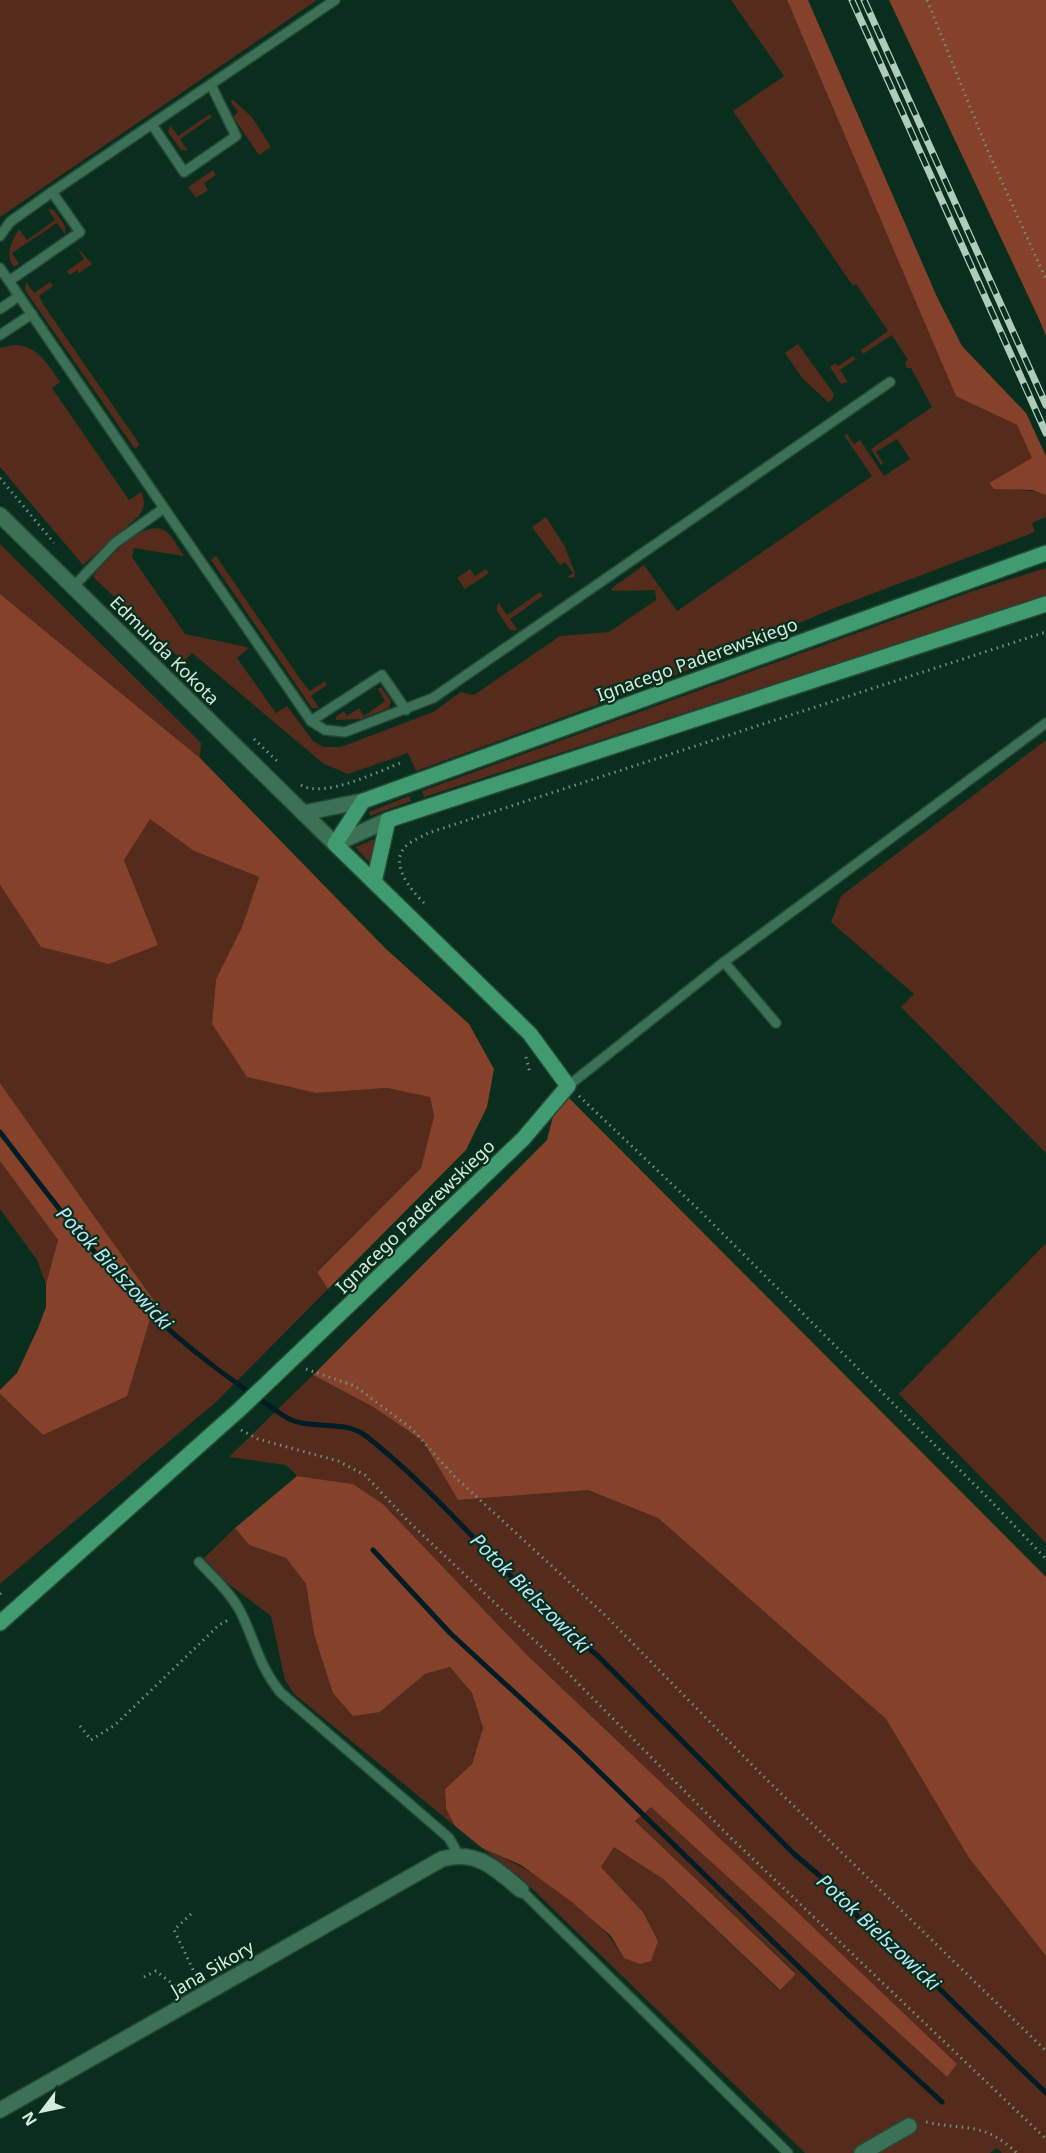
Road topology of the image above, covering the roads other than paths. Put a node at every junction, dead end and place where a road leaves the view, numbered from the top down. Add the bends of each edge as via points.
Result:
1 (335, 0) edge
2 (211, 85) junction
3 (153, 126) junction
4 (52, 192) junction
5 (0, 236) edge
6 (0, 268) edge
7 (9, 281) junction
8 (19, 296) junction
9 (0, 309) edge
10 (32, 314) junction
11 (0, 335) edge
12 (890, 382) dead end
13 (165, 508) junction
14 (0, 515) edge
15 (1045, 554) edge
16 (74, 586) junction
17 (1046, 604) edge
18 (406, 710) junction
19 (311, 721) junction
20 (1046, 723) edge
21 (363, 801) junction
22 (303, 813) junction
23 (388, 820) junction
24 (335, 844) junction
25 (374, 882) junction
26 (724, 962) junction
27 (776, 1023) dead end
28 (567, 1086) junction
29 (199, 1562) dead end
30 (0, 1623) edge
31 (458, 1854) junction
32 (521, 1890) joint
33 (0, 2110) edge
34 (909, 2126) road end
35 (788, 2153) edge
36 (862, 2153) edge

1 - 2 lane
2 - 3 lane
2 - 3 lane via 236,136 184,172
3 - 4 lane
4 - 5 lane via 10,222
4 - 7 lane via 80,232
6 - 7 lane
7 - 8 lane
8 - 9 lane
8 - 10 lane
10 - 11 lane
10 - 13 lane
12 - 18 lane via 433,698
13 - 16 lane via 115,543
13 - 19 lane
14 - 16 street, Edmunda Kokota
15 - 21 main road, Ignacego Paderewskiego
16 - 22 street, Edmunda Kokota
17 - 23 main road
18 - 19 lane via 345,732 325,730
18 - 19 lane via 382,675
20 - 26 lane
21 - 22 street
21 - 24 main road
22 - 24 street
23 - 24 street
23 - 25 main road
24 - 25 main road
25 - 28 main road via 530,1034
26 - 27 lane
26 - 28 lane
28 - 30 main road, Ignacego Paderewskiego via 523,1139 235,1415
29 - 31 lane via 244,1617 256,1654 280,1692 449,1838
31 - 32 street via 495,1868
31 - 33 street, Jana Sikory via 442,1859 197,1994
32 - 35 lane
34 - 36 street

